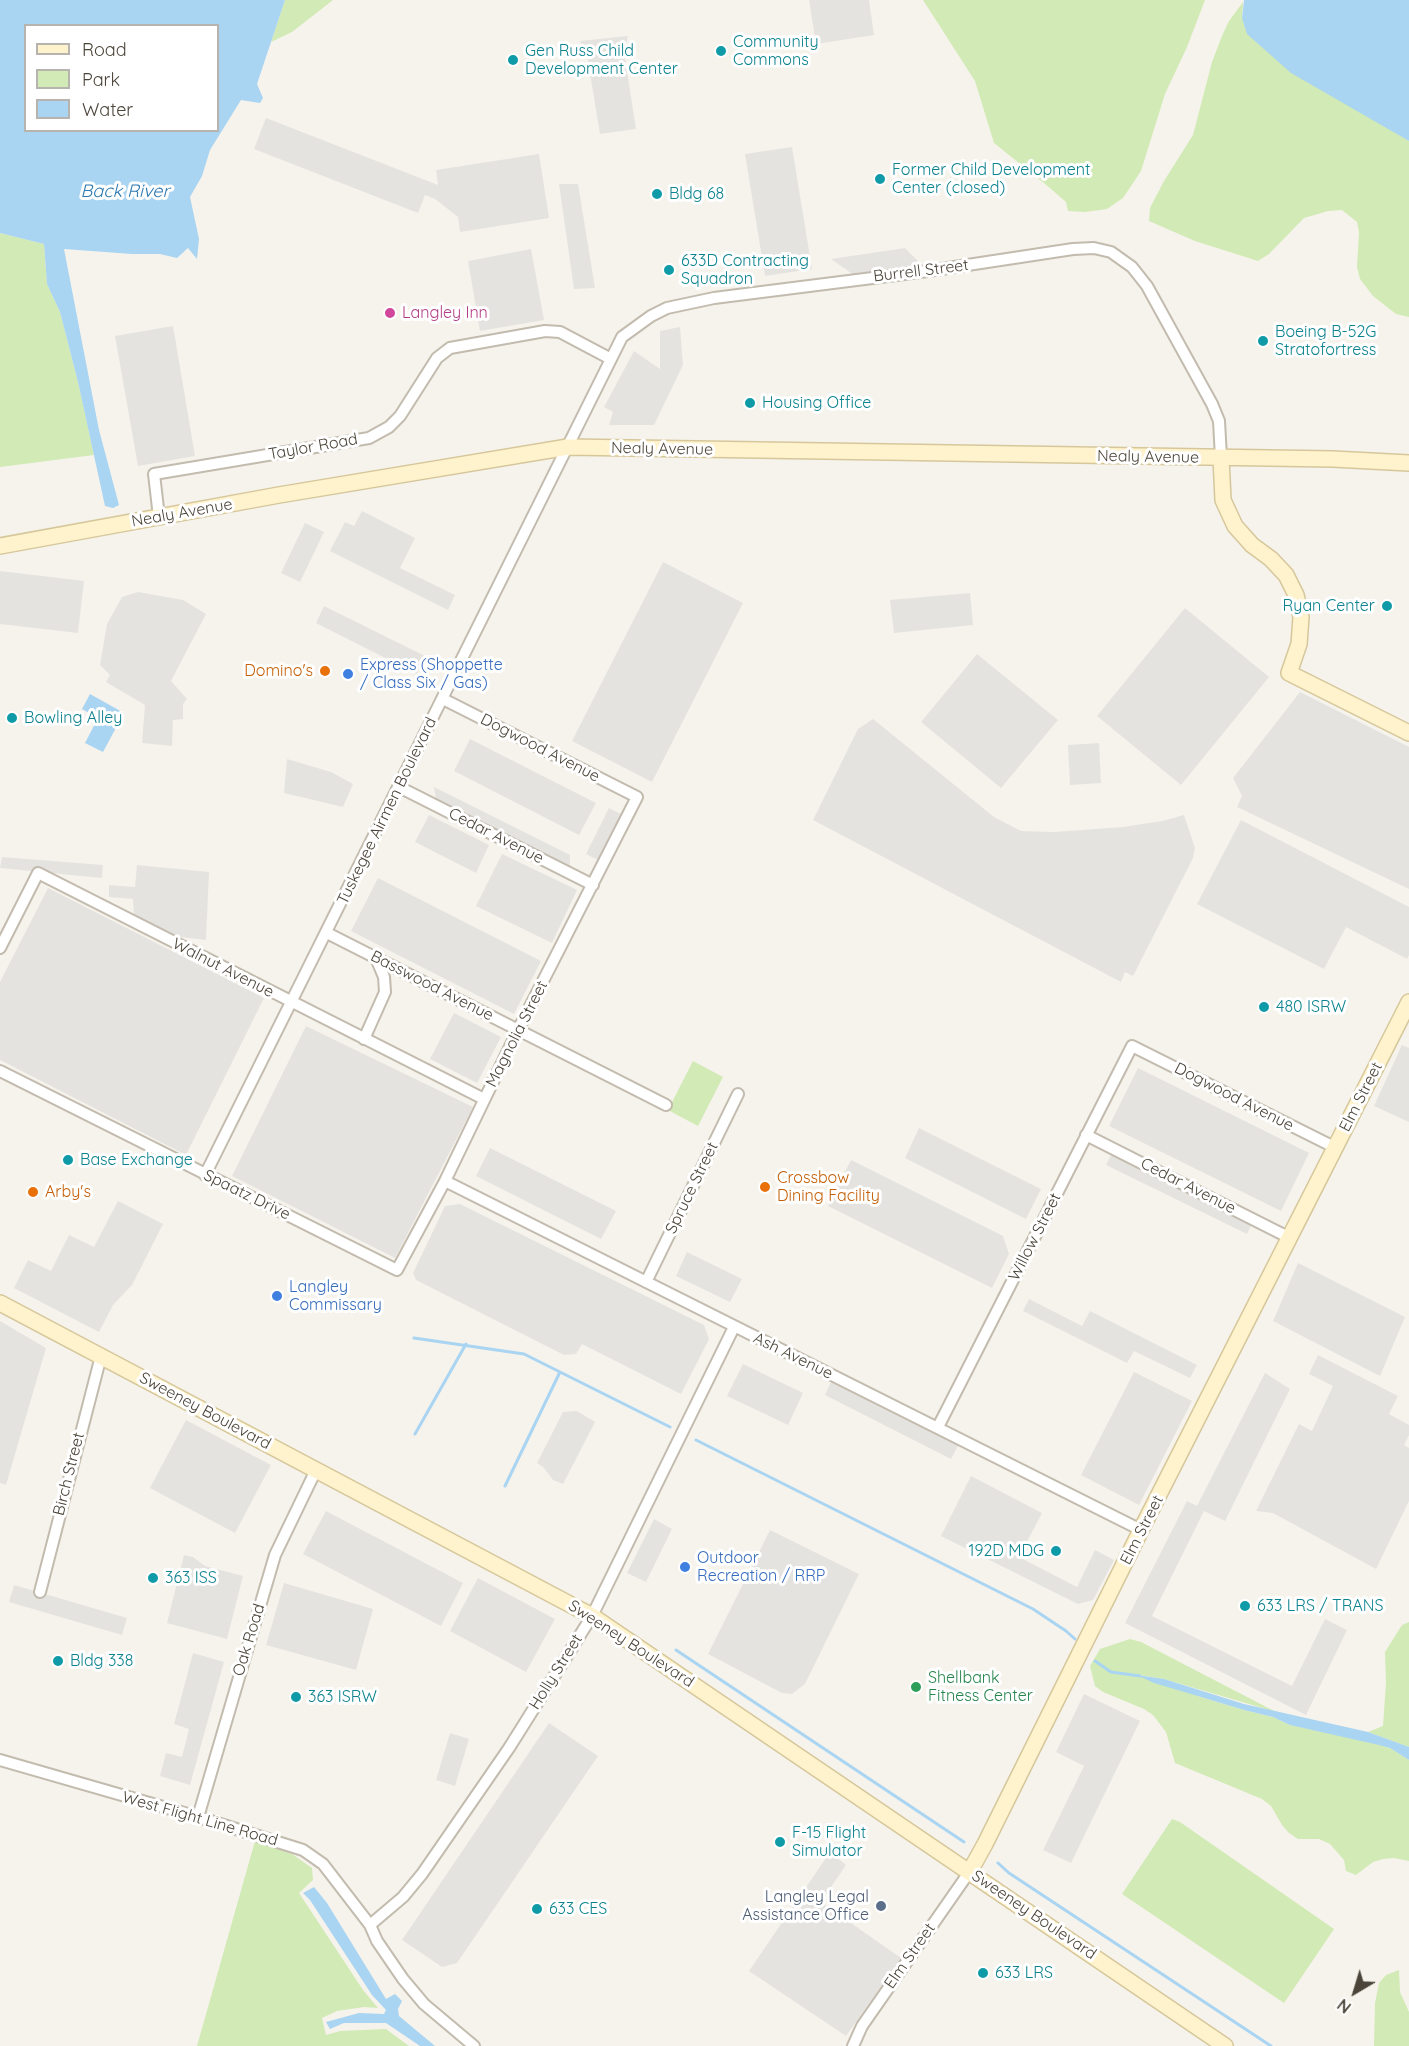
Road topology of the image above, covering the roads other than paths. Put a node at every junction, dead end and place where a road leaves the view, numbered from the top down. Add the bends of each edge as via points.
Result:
1 (611, 359) junction
2 (568, 447) junction
3 (1409, 452) edge
4 (1221, 458) junction
5 (1332, 459) junction
6 (1409, 463) edge
7 (159, 517) junction
8 (0, 546) edge
9 (443, 699) junction
10 (1409, 733) edge
11 (399, 787) junction
12 (637, 797) joint
13 (593, 885) junction
14 (327, 933) junction
15 (0, 948) edge
16 (376, 958) junction
17 (1409, 1002) edge
18 (292, 1003) junction
19 (518, 1030) junction
20 (364, 1039) junction
21 (1132, 1046) joint
22 (0, 1071) edge
23 (738, 1094) dead end
24 (484, 1099) junction
25 (666, 1105) dead end
26 (1086, 1135) junction
27 (1336, 1148) junction
28 (205, 1175) junction
29 (445, 1181) junction
30 (1290, 1238) junction
31 (398, 1270) joint
32 (646, 1282) junction
33 (0, 1303) edge
34 (734, 1327) junction
35 (101, 1356) junction
36 (938, 1427) junction
37 (316, 1470) junction
38 (1141, 1530) junction
39 (40, 1592) dead end
40 (592, 1616) junction
41 (0, 1760) edge
42 (198, 1817) junction
43 (970, 1871) junction
44 (370, 1925) junction
45 (474, 2046) edge
46 (853, 2046) edge
47 (1225, 2046) edge

1 - 2 street, Burrell Street
1 - 4 street, Burrell Street via 622,337 667,308 714,298 1094,248 1123,258 1147,285 1217,414
1 - 7 street, Taylor Road via 560,332 544,331 450,348 437,358 400,416 389,428 369,438 154,474
2 - 4 main road, Nealy Avenue
2 - 7 main road, Nealy Avenue
2 - 9 street, Tuskegee Airmen Boulevard
3 - 5 main road
4 - 5 main road, Nealy Avenue
4 - 10 main road via 1223,500 1235,526 1286,575 1296,595 1301,617 1299,644 1289,673
5 - 6 main road
7 - 8 main road, Nealy Avenue
9 - 11 street, Tuskegee Airmen Boulevard
9 - 12 street, Dogwood Avenue
11 - 13 street, Cedar Avenue
11 - 14 street, Tuskegee Airmen Boulevard
12 - 13 street, Magnolia Street
13 - 19 street, Magnolia Street
14 - 16 street, Basswood Avenue
14 - 18 street, Tuskegee Airmen Boulevard
15 - 18 street, Walnut Avenue via 38,873
16 - 19 street, Basswood Avenue
16 - 20 street via 385,992
17 - 27 main road, Elm Street
18 - 20 street, Walnut Avenue
18 - 28 street, Tuskegee Airmen Boulevard
19 - 24 street, Magnolia Street
19 - 25 street, Basswood Avenue
20 - 24 street, Walnut Avenue
21 - 26 street, Willow Street
21 - 27 street, Dogwood Avenue
22 - 28 street, Spaatz Drive
23 - 32 street, Spruce Street
24 - 29 street, Magnolia Street
26 - 30 street, Cedar Avenue
26 - 36 street, Willow Street
27 - 30 main road, Elm Street
28 - 31 street, Spaatz Drive
29 - 31 street, Magnolia Street
29 - 32 street, Ash Avenue
30 - 38 main road, Elm Street
32 - 34 street, Ash Avenue
33 - 35 main road, Sweeney Boulevard
34 - 36 street, Ash Avenue
34 - 40 street, Holly Street
35 - 37 main road, Sweeney Boulevard
35 - 39 street, Birch Street
36 - 38 street, Ash Avenue
37 - 40 main road, Sweeney Boulevard
37 - 42 street, Oak Road via 275,1556
38 - 43 main road, Elm Street
40 - 43 main road, Sweeney Boulevard
40 - 44 street, Holly Street via 509,1748 422,1875 404,1897
41 - 42 street, West Flight Line Road
42 - 44 street, West Flight Line Road via 303,1850 323,1864
43 - 46 street, Elm Street via 862,2026
43 - 47 main road, Sweeney Boulevard
44 - 45 street, West Flight Line Road via 377,1941 424,2004

